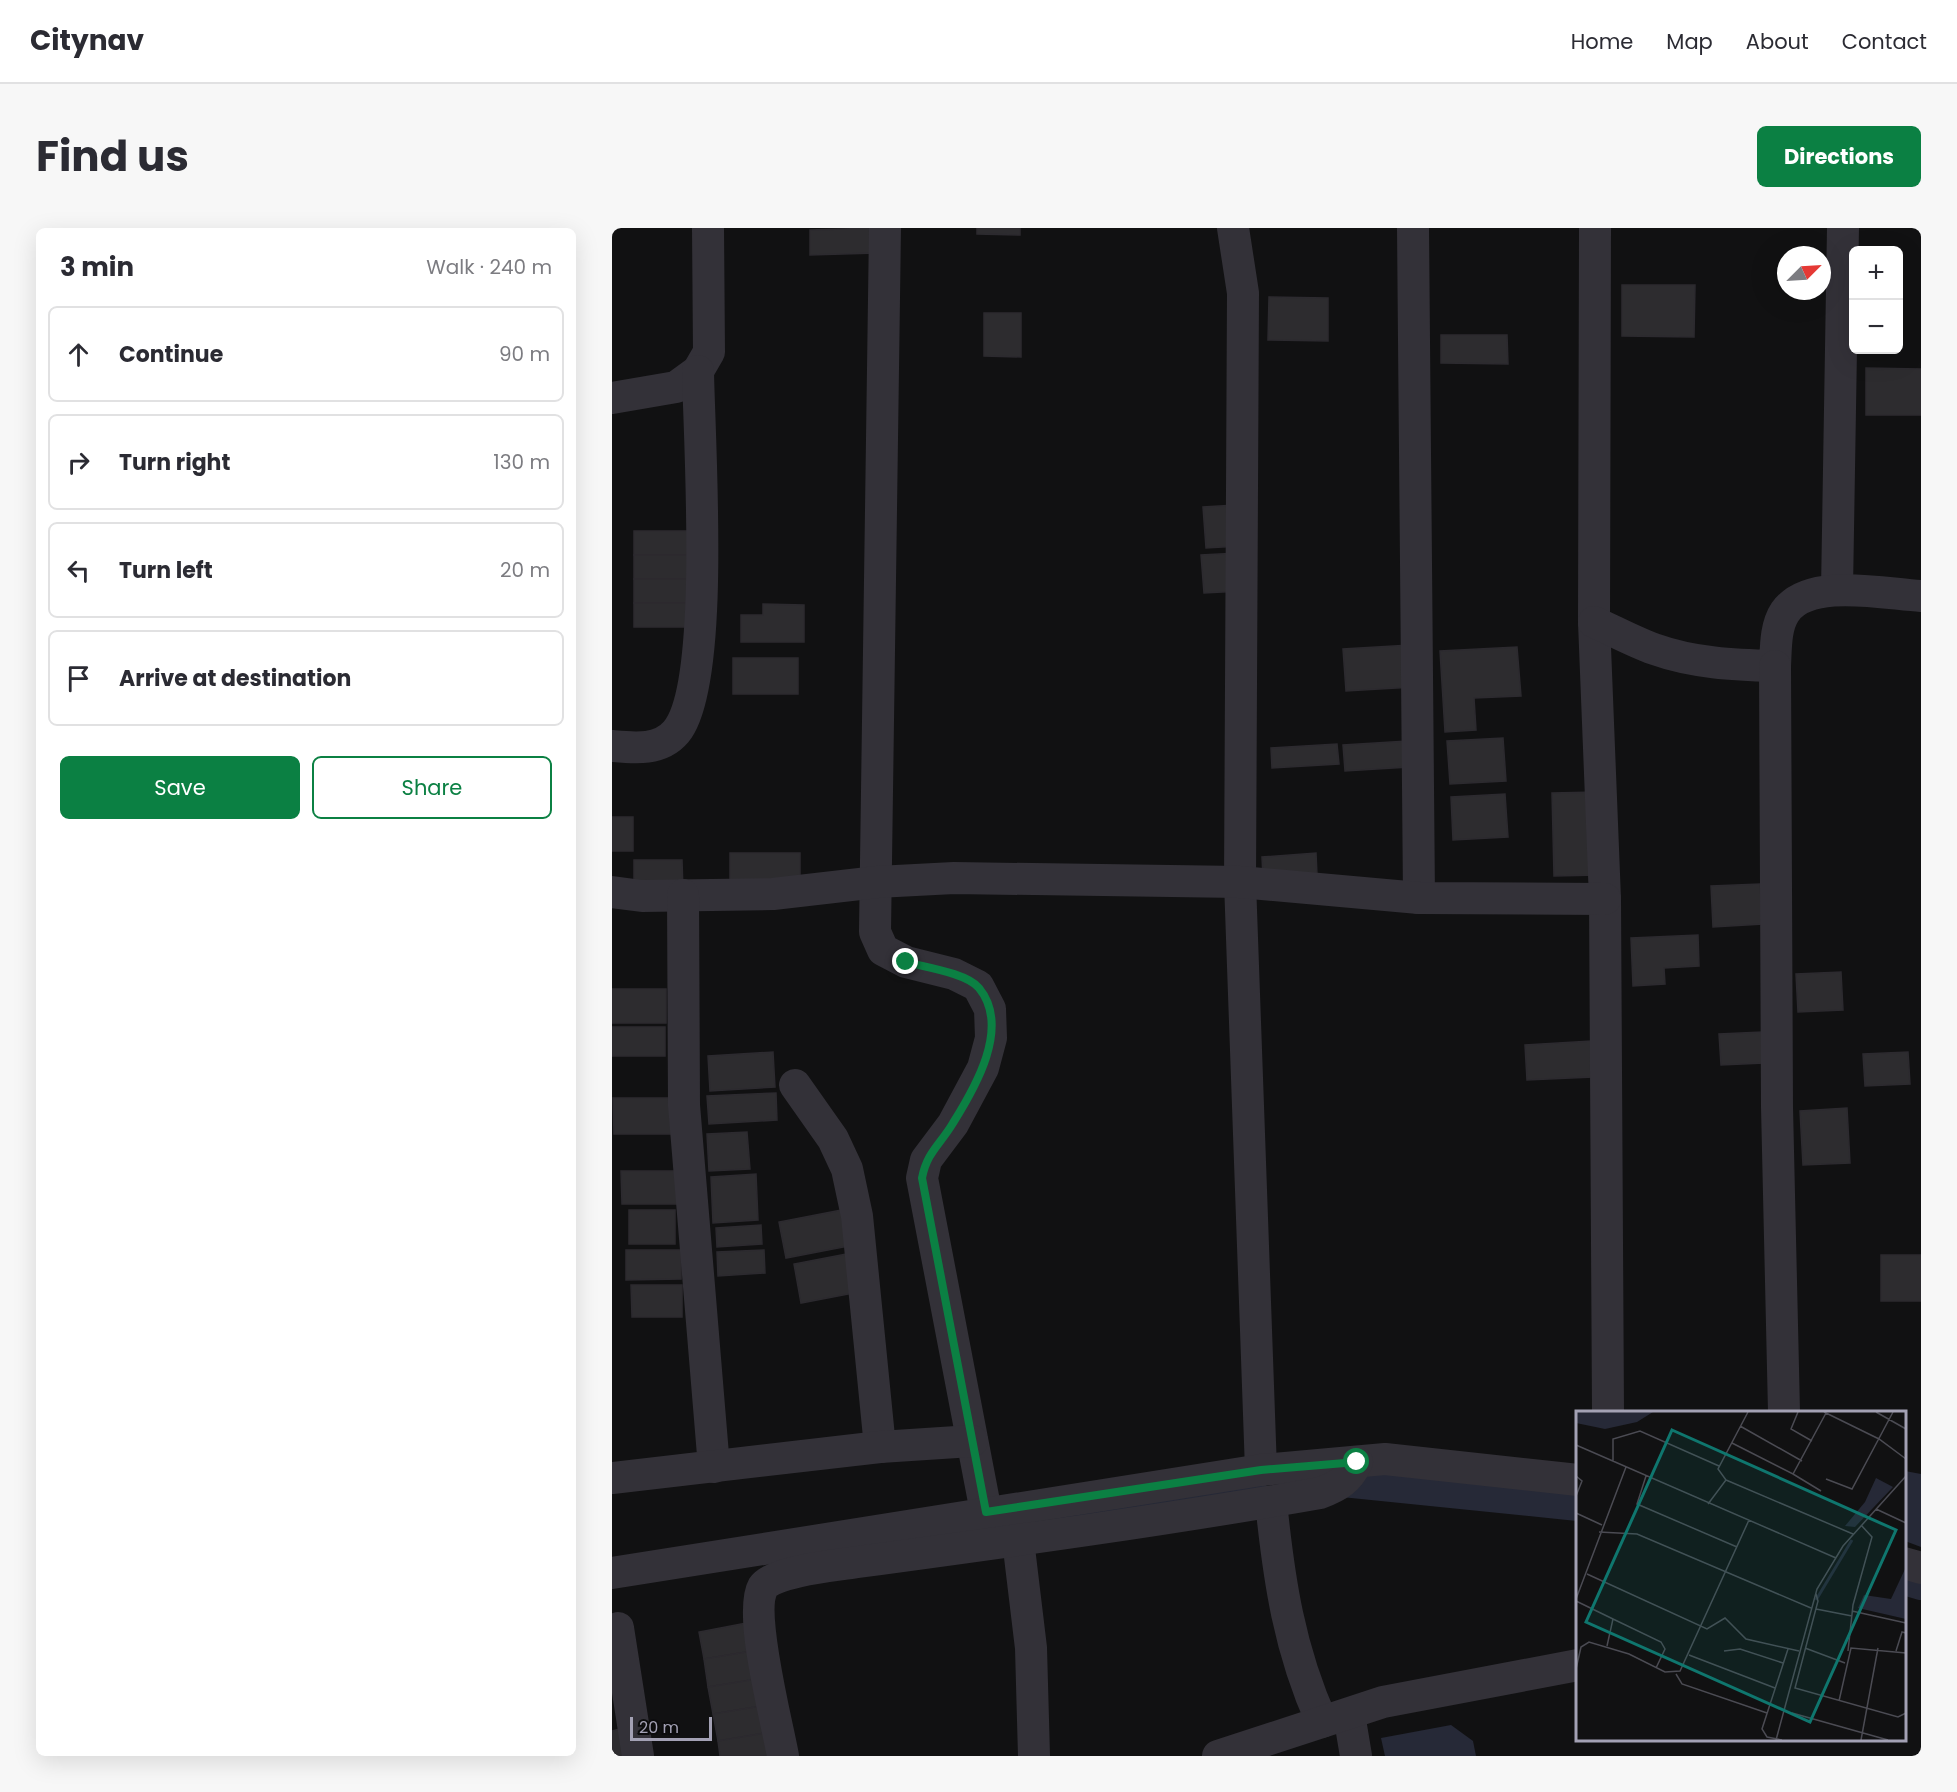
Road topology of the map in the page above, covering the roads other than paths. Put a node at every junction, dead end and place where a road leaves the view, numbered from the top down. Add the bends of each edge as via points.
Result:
1 (708, 228) edge
2 (885, 228) edge
3 (1233, 228) edge
4 (1413, 228) edge
5 (1595, 228) edge
6 (1843, 228) edge
7 (698, 371) junction
8 (612, 398) edge
9 (1837, 590) junction
10 (1921, 596) edge
11 (1594, 622) junction
12 (1775, 666) junction
13 (612, 747) edge
14 (877, 882) junction
15 (1240, 882) junction
16 (612, 892) edge
17 (683, 895) junction
18 (1419, 898) junction
19 (1605, 899) junction
20 (795, 1085) dead end
21 (1608, 1411) edge
22 (1784, 1411) edge
23 (972, 1441) junction
24 (880, 1447) junction
25 (714, 1467) junction
26 (1261, 1470) junction
27 (1349, 1474) junction
28 (612, 1478) edge
29 (1576, 1480) edge
30 (1271, 1502) junction
31 (986, 1512) junction
32 (1018, 1540) junction
33 (1906, 1563) edge
34 (1921, 1568) edge
35 (612, 1574) edge
36 (618, 1628) dead end
37 (1576, 1665) edge
38 (1335, 1718) junction
39 (638, 1756) edge
40 (783, 1756) edge
41 (1034, 1756) edge
42 (1218, 1756) edge
43 (1356, 1756) edge

1 - 7 street via 709,351
2 - 14 street
3 - 15 street via 1243,293
4 - 18 street
5 - 11 street
6 - 9 street
7 - 8 street via 676,387
7 - 13 street via 702,544 698,663 689,706 676,732 661,745
9 - 10 street
9 - 12 street via 1816,591 1796,600 1785,613 1777,634
11 - 12 street via 1653,649 1688,659
11 - 19 street
12 - 22 street via 1777,1107
14 - 15 street via 954,878
14 - 17 street via 773,894
14 - 23 street via 876,932 883,950 906,962 954,974 978,986 990,1010 991,1038 983,1068 953,1124 926,1160 922,1178
15 - 18 street
15 - 26 street
16 - 17 street
17 - 25 street via 684,1106
18 - 19 street
19 - 21 street
20 - 24 street via 833,1139 847,1169 857,1216
23 - 24 street
23 - 31 street
24 - 25 street
25 - 28 street
26 - 27 street
26 - 31 street
27 - 29 street via 1385,1459
27 - 30 street via 1320,1493
30 - 32 street
30 - 38 street via 1292,1644
31 - 35 street
32 - 40 street via 832,1566 782,1576 765,1584 758,1598 758,1623
32 - 41 street via 1031,1648
33 - 34 street
36 - 39 street
37 - 38 street via 1383,1702
38 - 42 street
38 - 43 street

